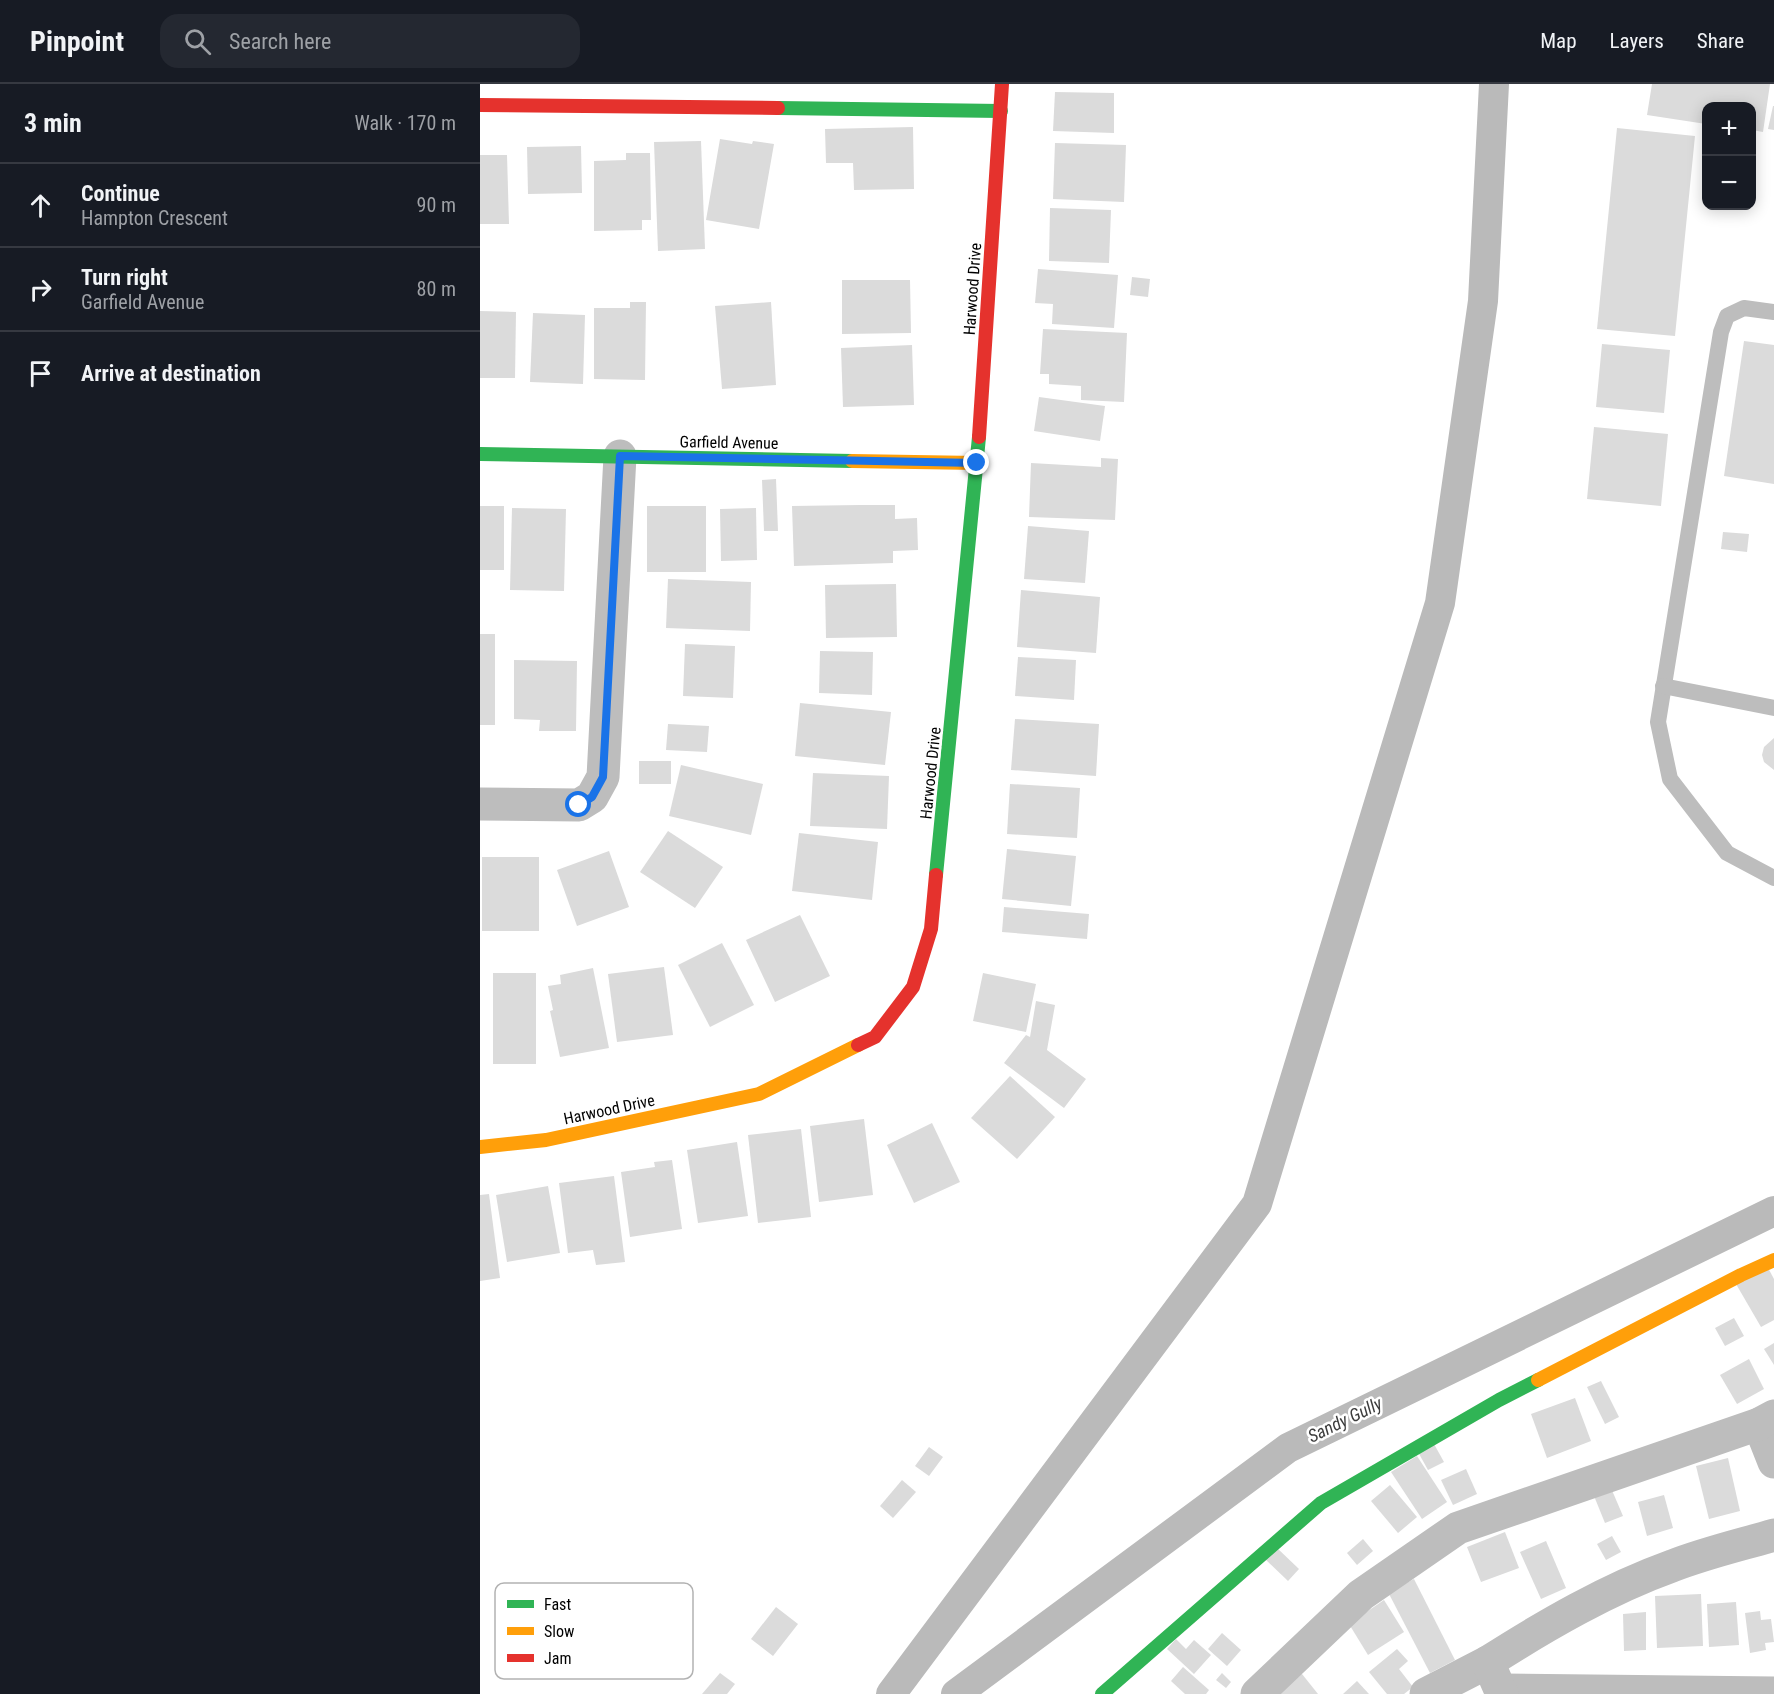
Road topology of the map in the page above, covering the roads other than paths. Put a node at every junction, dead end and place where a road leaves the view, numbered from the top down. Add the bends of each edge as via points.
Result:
1 (1002, 84) edge
2 (480, 105) edge
3 (1000, 111) junction
4 (1774, 312) edge
5 (480, 454) edge
6 (620, 456) junction
7 (977, 463) junction
8 (1664, 687) junction
9 (1774, 708) edge
10 (480, 804) edge
11 (1774, 878) edge
12 (480, 1147) edge
13 (1774, 1260) edge
14 (1767, 1420) edge
15 (1774, 1462) edge
16 (1774, 1535) edge
17 (1498, 1682) edge
18 (1774, 1693) edge
19 (1102, 1694) edge
20 (1257, 1694) edge
21 (1426, 1694) edge

1 - 3 street, Harwood Drive
2 - 3 street
3 - 7 street, Harwood Drive
4 - 8 lane via 1744,308 1727,316 1721,332
5 - 6 street, Garfield Avenue
6 - 7 street, Garfield Avenue
6 - 10 street via 603,777 592,797 579,805
7 - 12 street, Harwood Drive via 931,929 913,987 875,1037 759,1094 546,1140
8 - 9 lane
8 - 11 lane via 1658,722 1670,779 1727,853
13 - 19 street via 1499,1400 1321,1503
14 - 15 street
14 - 20 street via 1458,1528 1361,1595
16 - 17 street via 1673,1565 1617,1589 1514,1646
17 - 18 street
17 - 21 street

